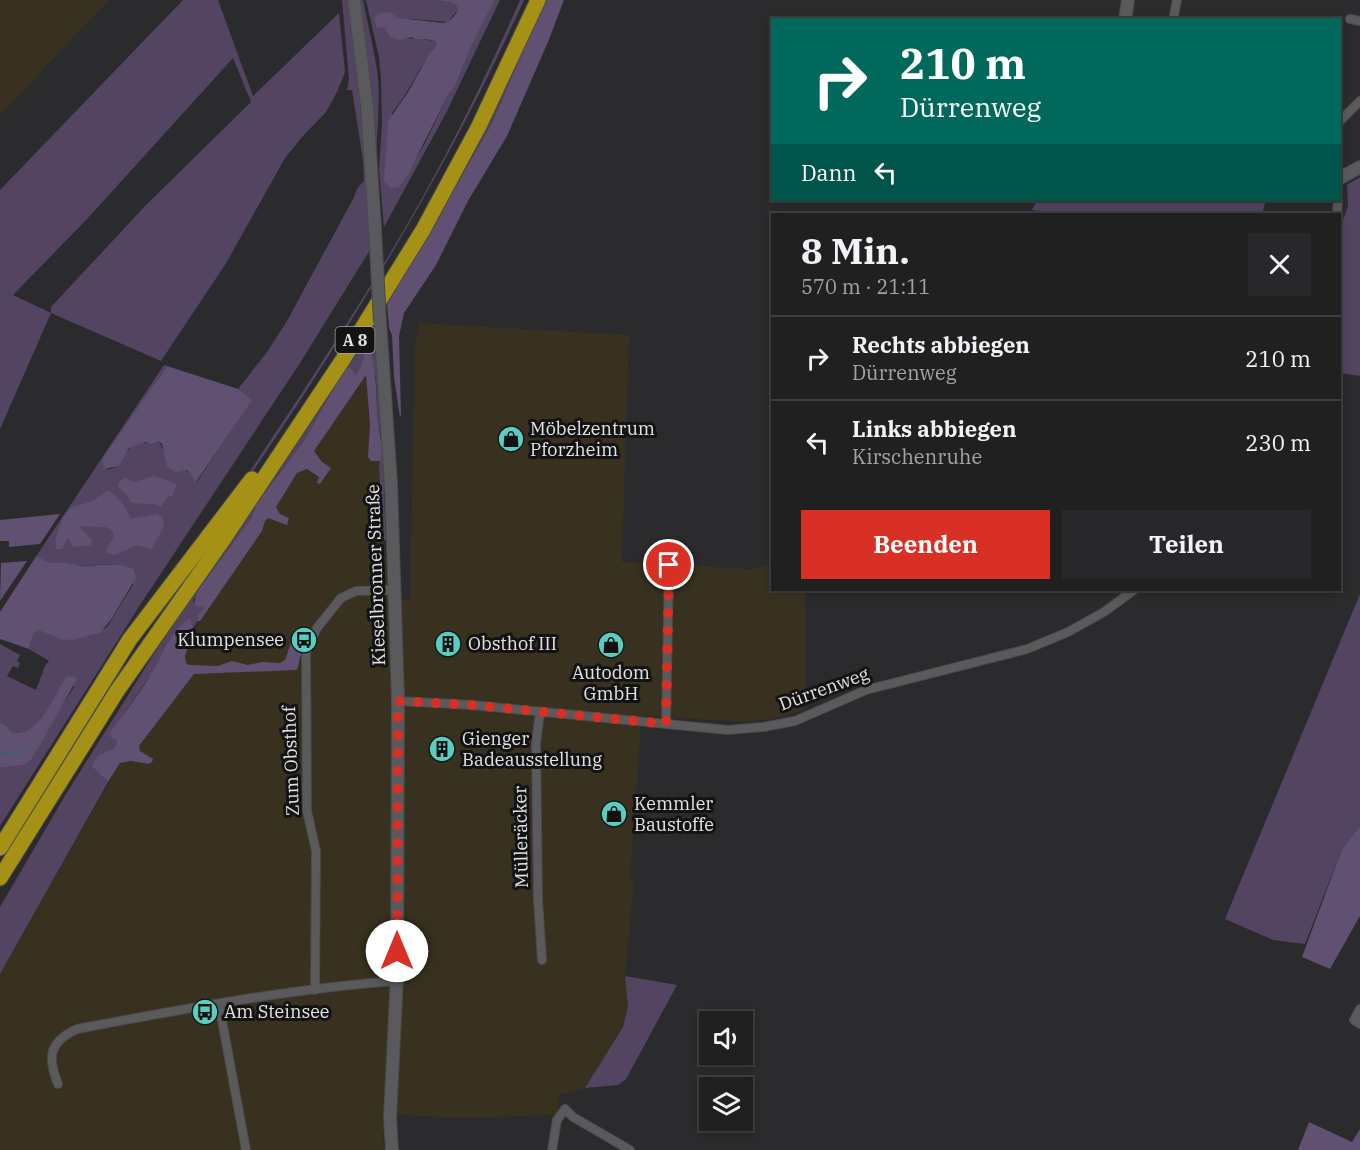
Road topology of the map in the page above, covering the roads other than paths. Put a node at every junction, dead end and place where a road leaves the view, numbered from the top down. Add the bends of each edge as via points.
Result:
1 (354, 0) edge
2 (529, 0) edge
3 (538, 0) edge
4 (1128, 0) edge
5 (1177, 0) edge
6 (1125, 18) edge
7 (1173, 18) edge
8 (1350, 19) dead end
9 (1360, 21) edge
10 (1360, 101) edge
11 (1341, 120) edge
12 (1360, 167) edge
13 (1341, 177) edge
14 (669, 565) dead end
15 (395, 590) junction
16 (1133, 591) edge
17 (398, 701) junction
18 (540, 712) junction
19 (666, 724) junction
20 (0, 848) edge
21 (0, 878) edge
22 (542, 960) dead end
23 (396, 981) junction
24 (315, 990) junction
25 (219, 1004) junction
26 (1360, 1009) edge
27 (1360, 1024) edge
28 (58, 1084) dead end
29 (246, 1150) edge
30 (392, 1150) edge
31 (552, 1150) edge
32 (630, 1150) edge

1 - 15 street, Kieselbronner Straße, bridge via 367,105
2 - 20 highway, A 8 via 473,121 406,243 253,478 130,639
3 - 21 highway, A 8 via 479,126 417,239 342,361 117,691
4 - 6 street
5 - 7 street
8 - 9 street
10 - 11 street
12 - 13 street
14 - 19 street
15 - 17 street, Kieselbronner Straße
15 - 24 street, Zum Obsthof via 356,591 340,598 317,628 306,652 307,811 316,851
16 - 19 street, Dürrenweg via 1077,627 1028,649 866,690 795,721 728,730
17 - 18 street, Dürrenweg
17 - 23 street, Kieselbronner Straße
18 - 19 street, Dürrenweg
18 - 22 street, Mülleräcker via 536,743
23 - 24 street
23 - 30 street, Kieselbronner Straße
24 - 25 street
25 - 28 street via 65,1034 53,1049 51,1059
25 - 29 street
26 - 27 street via 1354,1020
31 - 32 street via 557,1120 565,1109

